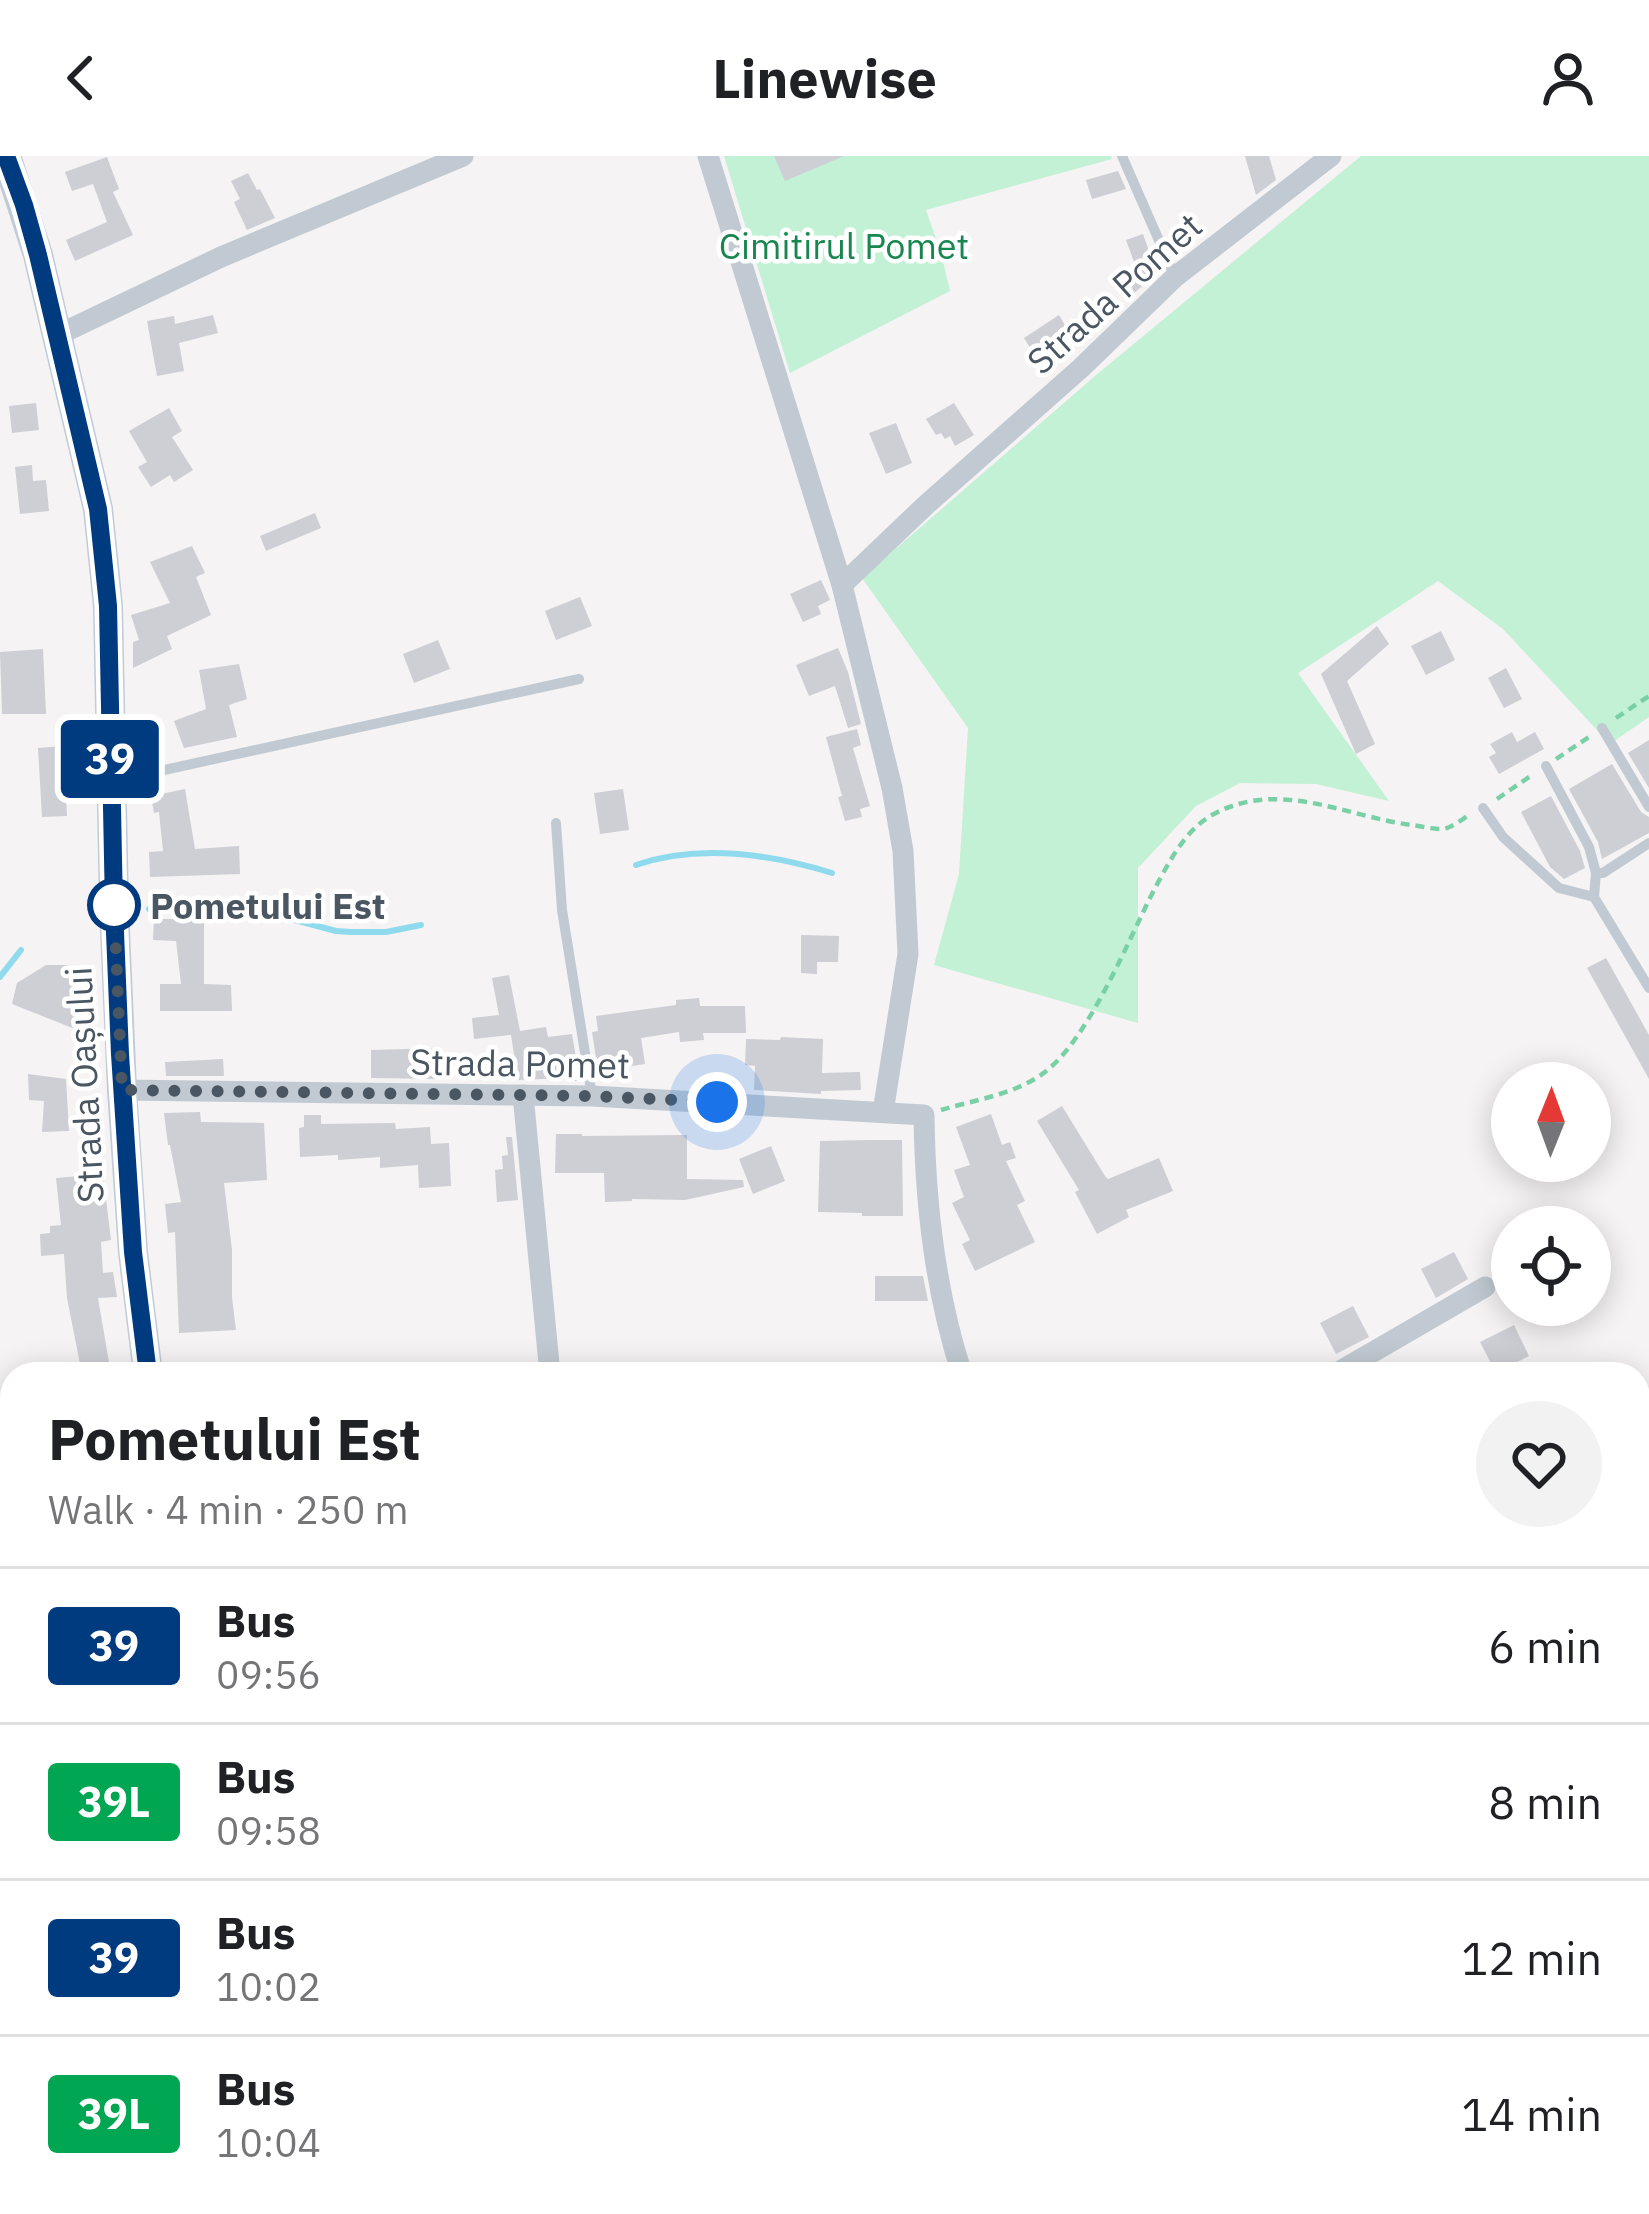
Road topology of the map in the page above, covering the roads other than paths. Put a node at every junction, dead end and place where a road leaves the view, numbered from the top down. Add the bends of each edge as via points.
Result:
1 (6, 156) edge
2 (463, 156) edge
3 (708, 156) edge
4 (1121, 156) edge
5 (1331, 156) edge
6 (1175, 277) junction
7 (58, 335) junction
8 (842, 584) junction
9 (578, 679) dead end
10 (1603, 728) road end
11 (1546, 766) road end
12 (111, 782) junction
13 (1649, 807) edge
14 (1483, 808) road end
15 (556, 823) dead end
16 (1649, 843) edge
17 (1596, 873) junction
18 (1594, 898) junction
19 (1649, 988) edge
20 (122, 1090) junction
21 (523, 1095) junction
22 (592, 1096) junction
23 (883, 1112) junction
24 (1485, 1288) dead end
25 (147, 1362) edge
26 (549, 1362) edge
27 (958, 1362) edge
28 (1356, 1362) edge

1 - 7 main road, Strada Oașului
2 - 7 street
3 - 8 street
4 - 6 lane
5 - 6 street, Strada Pomet
6 - 8 street, Strada Pomet
7 - 12 main road, Strada Oașului via 98,509
8 - 23 street via 892,788 905,886 908,954
9 - 12 lane
10 - 13 lane
11 - 17 lane
12 - 20 main road, Strada Oașului
14 - 18 lane via 1559,888
15 - 22 lane
16 - 17 lane
17 - 18 lane
18 - 19 lane
20 - 21 street, Strada Pomet
20 - 25 main road, Strada Oașului
21 - 22 street, Strada Pomet
21 - 26 street
22 - 23 street, Strada Pomet
23 - 27 street, Strada Pomet via 924,1115 928,1219
24 - 28 street

